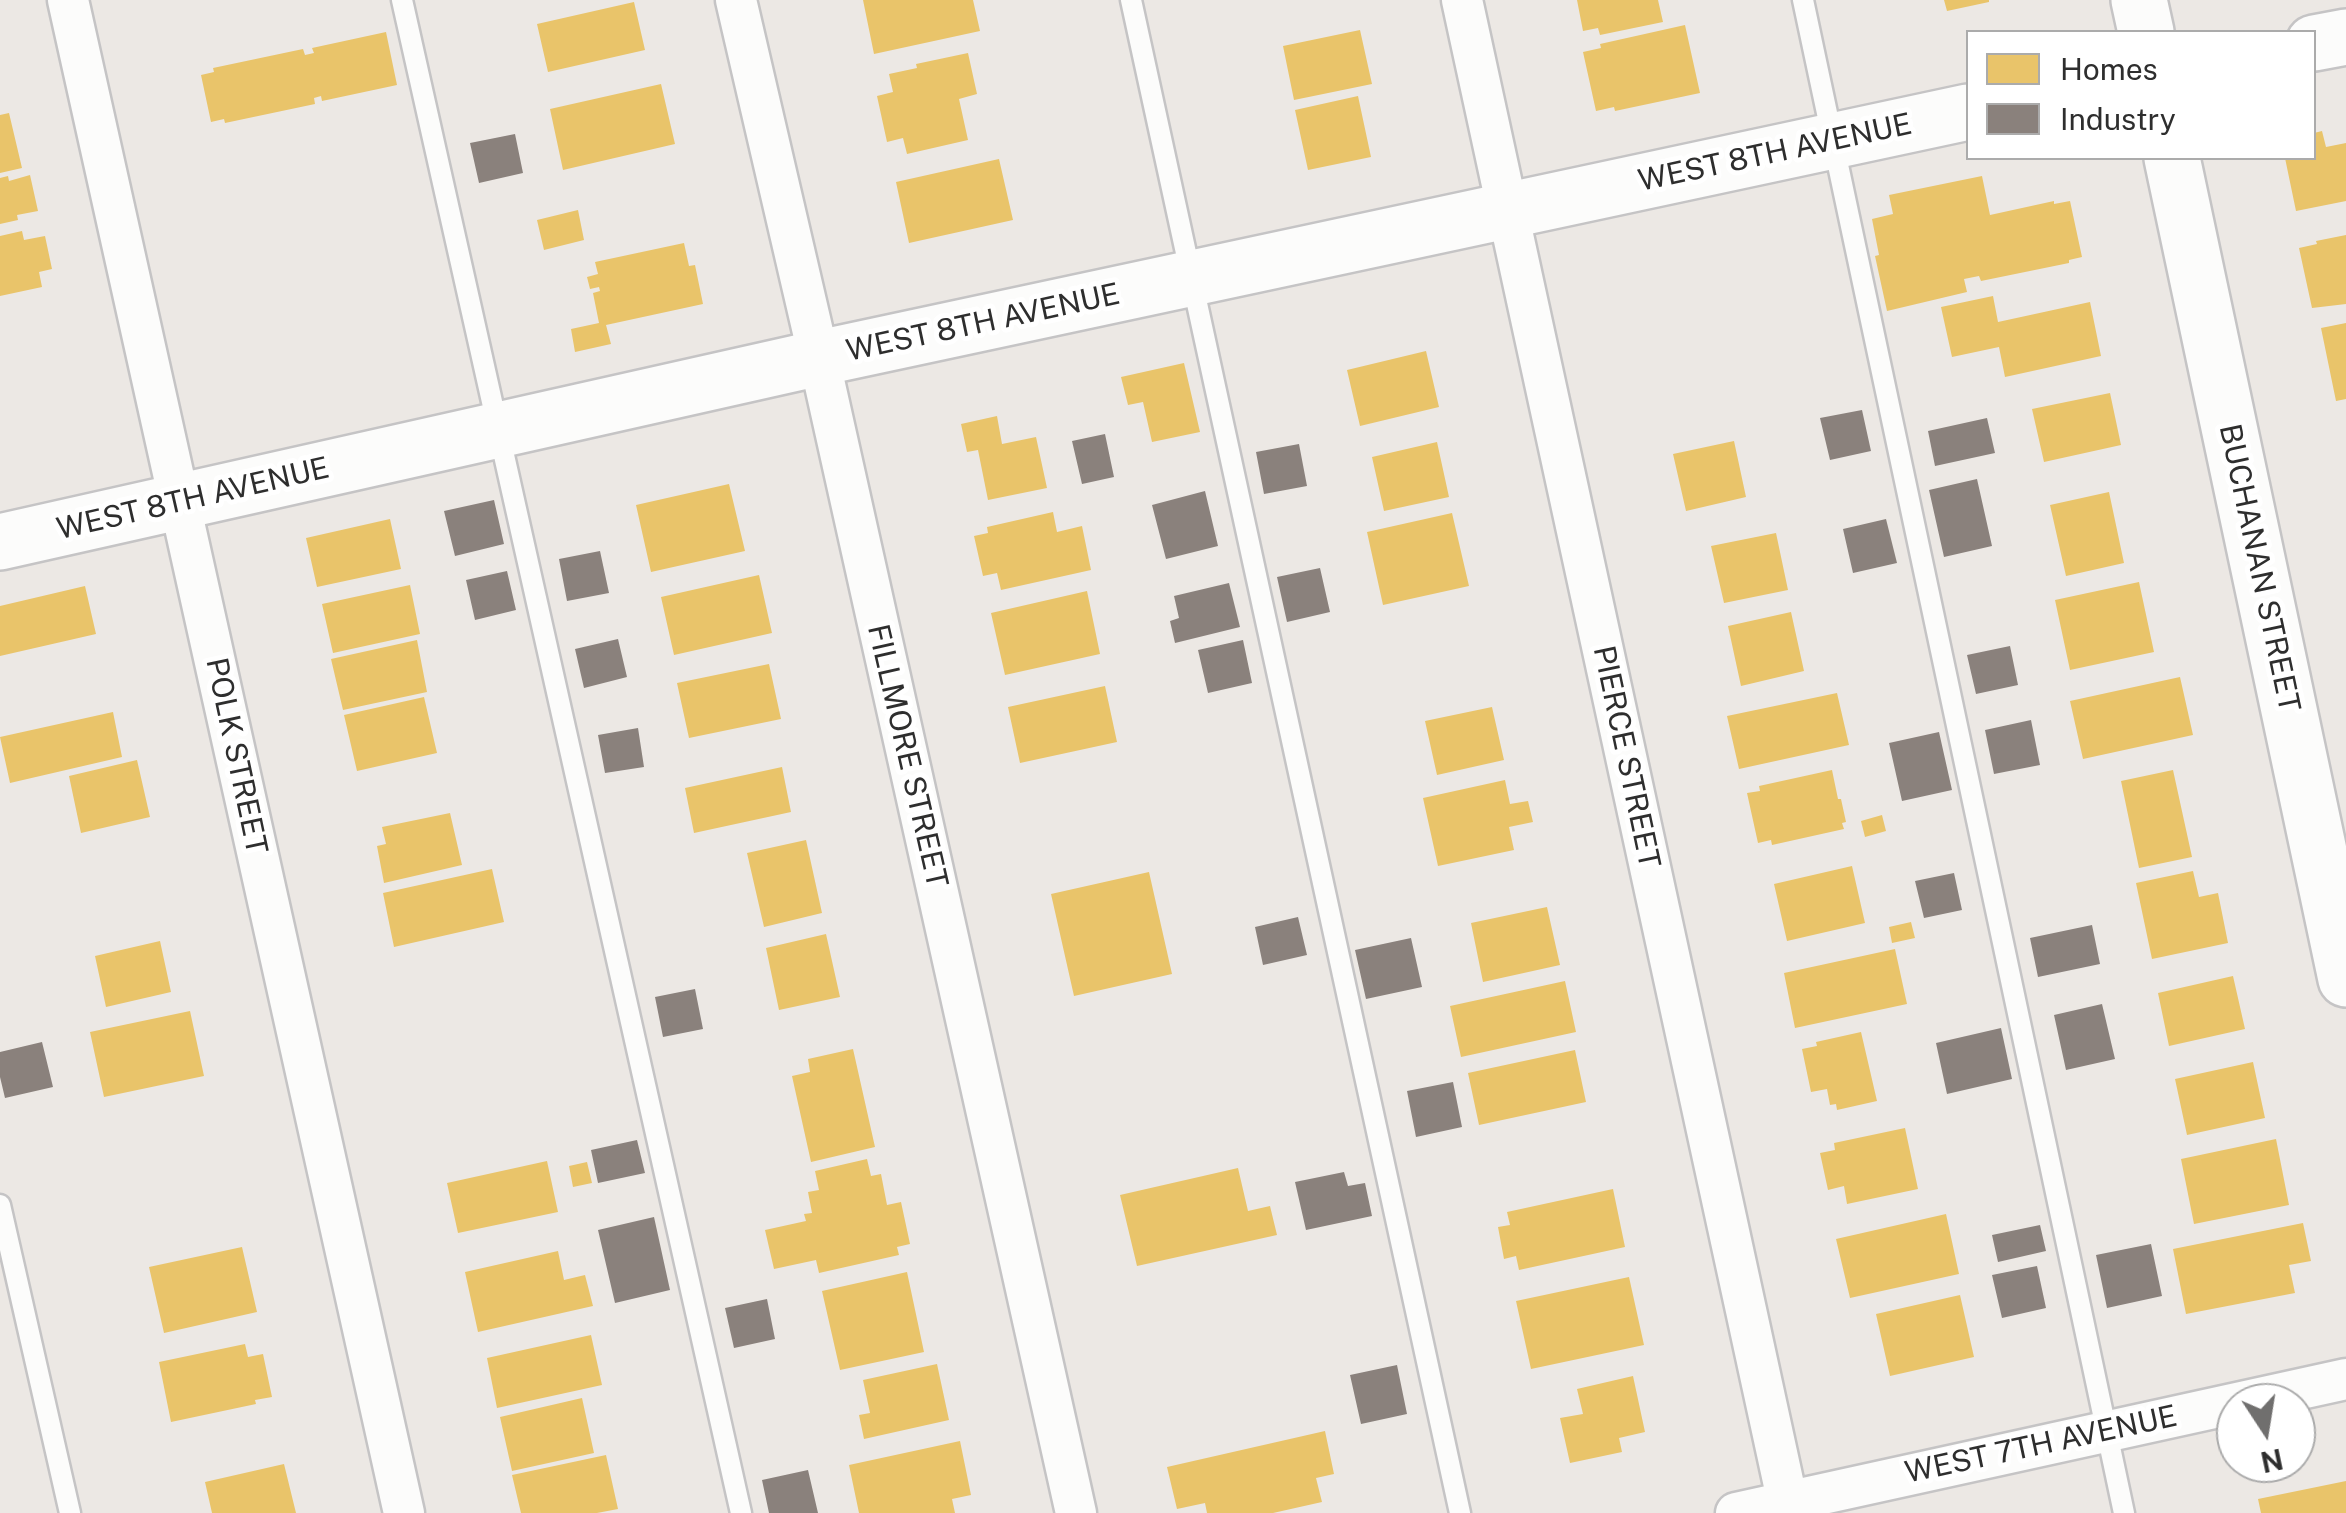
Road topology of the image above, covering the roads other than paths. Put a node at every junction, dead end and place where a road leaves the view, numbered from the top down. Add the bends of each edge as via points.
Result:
1 (68, 0) edge
2 (402, 0) edge
3 (736, 0) edge
4 (1130, 0) edge
5 (1462, 0) edge
6 (1803, 0) edge
7 (2139, 0) edge
8 (2146, 30) edge
9 (2346, 38) edge
10 (2316, 44) edge
11 (1966, 112) edge
12 (1833, 141) junction
13 (2172, 160) edge
14 (1507, 210) junction
15 (1191, 278) junction
16 (819, 358) junction
17 (498, 431) junction
18 (180, 502) junction
19 (0, 542) edge
20 (2346, 979) edge
21 (0, 1205) edge
22 (2346, 1379) edge
23 (2106, 1430) junction
24 (1789, 1507) edge
25 (70, 1513) edge
26 (404, 1513) edge
27 (741, 1513) edge
28 (1076, 1513) edge
29 (1460, 1513) edge
30 (1736, 1513) edge
31 (2124, 1513) edge

1 - 18 street, POLK STREET
2 - 17 lane
3 - 16 street, FILLMORE STREET
4 - 15 lane
5 - 14 street, PIERCE STREET
6 - 12 lane
7 - 8 street
9 - 10 street
11 - 12 street, WEST 8TH AVENUE
12 - 14 street, WEST 8TH AVENUE
12 - 23 lane
13 - 20 street, BUCHANAN STREET
14 - 15 street, WEST 8TH AVENUE
14 - 24 street, PIERCE STREET
15 - 16 street, WEST 8TH AVENUE
15 - 29 lane
16 - 17 street, WEST 8TH AVENUE
16 - 28 street, FILLMORE STREET
17 - 18 street, WEST 8TH AVENUE
17 - 27 lane
18 - 19 street, WEST 8TH AVENUE
18 - 26 street, POLK STREET
21 - 25 lane
22 - 23 street, WEST 7TH AVENUE
23 - 24 street, WEST 7TH AVENUE
23 - 31 lane
24 - 30 street, WEST 7TH AVENUE

